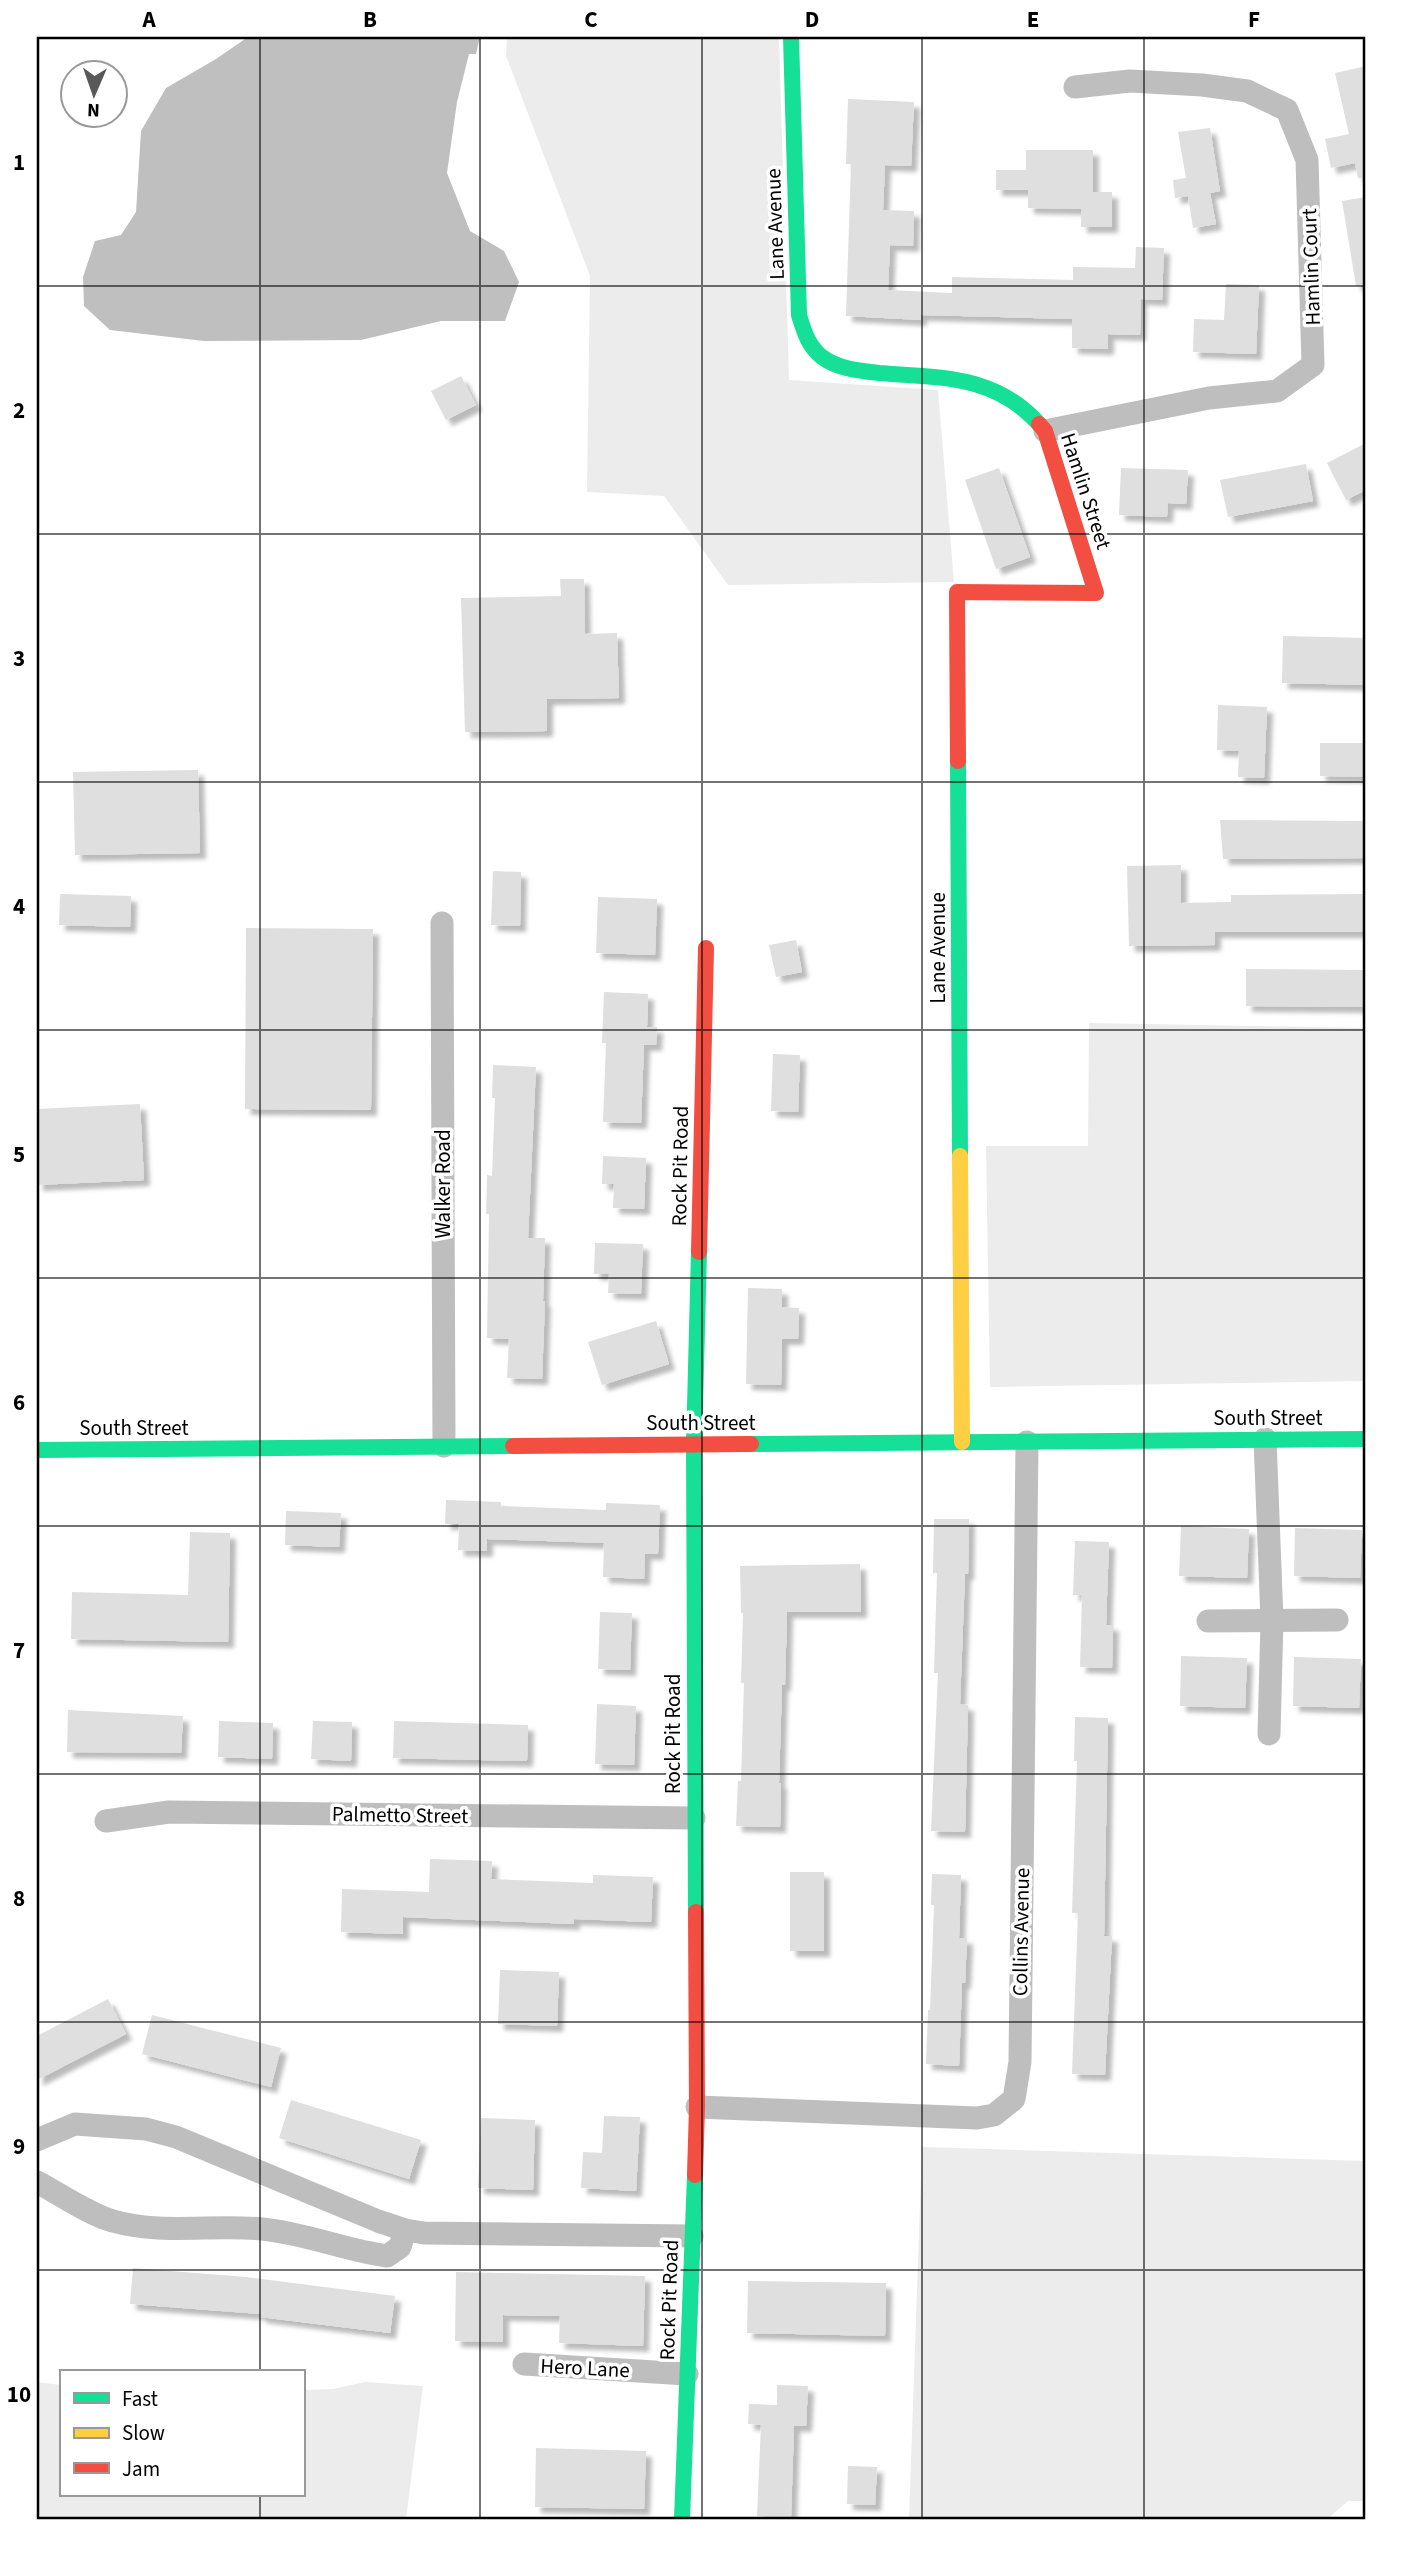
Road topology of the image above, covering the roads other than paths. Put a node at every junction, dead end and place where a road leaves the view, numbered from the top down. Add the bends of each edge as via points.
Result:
1 (791, 37) edge
2 (1075, 87) dead end
3 (864, 371) joint
4 (1045, 430) junction
5 (1096, 593) joint
6 (442, 923) dead end
7 (706, 948) dead end
8 (1265, 1439) junction
9 (1366, 1439) edge
10 (962, 1442) junction
11 (1027, 1442) junction
12 (694, 1445) junction
13 (444, 1446) junction
14 (37, 1450) edge
15 (1208, 1620) dead end
16 (1272, 1620) junction
17 (1337, 1620) dead end
18 (1269, 1734) dead end
19 (694, 1818) junction
20 (106, 1821) dead end
21 (697, 2107) junction
22 (37, 2140) edge
23 (37, 2182) edge
24 (405, 2230) junction
25 (692, 2236) junction
26 (524, 2364) dead end
27 (687, 2374) junction
28 (682, 2519) edge

1 - 3 street, Lane Avenue via 802,333 830,363
2 - 4 street, Hamlin Court via 1130,81 1202,85 1247,91 1287,110 1307,160 1313,365 1277,391 1209,398
3 - 4 street, Hamlin Street via 962,379 1015,401
4 - 5 street, Hamlin Street
5 - 10 street, Lane Avenue via 957,592
6 - 13 street, Walker Road
7 - 12 street, Rock Pit Road
8 - 9 street, South Street
8 - 11 street, South Street
8 - 16 street
10 - 11 street, South Street
10 - 12 street, South Street
11 - 21 street, Collins Avenue via 1020,2062 1014,2099 994,2115 977,2118
12 - 13 street, South Street
12 - 19 street, Rock Pit Road
13 - 14 street, South Street
15 - 16 street
16 - 17 street
16 - 18 street
19 - 20 street, Palmetto Street via 169,1812
19 - 21 street, Rock Pit Road
21 - 25 street, Rock Pit Road
22 - 24 street via 75,2124 146,2129
23 - 24 street via 110,2221 150,2228 262,2229 387,2256 400,2247
24 - 25 street
25 - 27 street, Rock Pit Road
26 - 27 street, Hero Lane
27 - 28 street, Rock Pit Road

